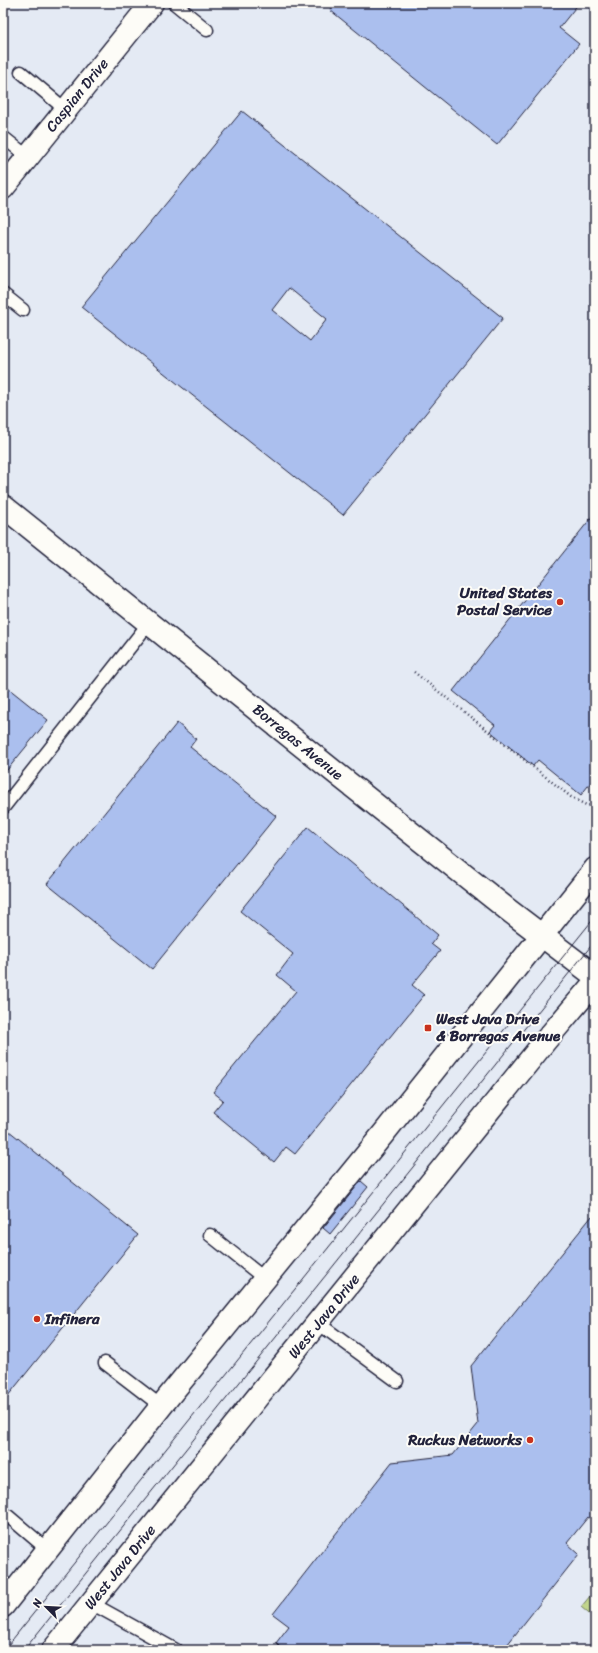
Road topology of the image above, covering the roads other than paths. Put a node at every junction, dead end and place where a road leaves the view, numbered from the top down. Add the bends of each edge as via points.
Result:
1 (152, 3) edge
2 (174, 3) edge
3 (207, 30) dead end
4 (20, 72) dead end
5 (66, 110) junction
6 (3, 137) edge
7 (28, 157) junction
8 (3, 188) edge
9 (3, 294) edge
10 (23, 310) dead end
11 (3, 506) edge
12 (149, 623) junction
13 (3, 808) edge
14 (595, 869) edge
15 (541, 936) junction
16 (595, 976) edge
17 (595, 982) edge
18 (210, 1235) dead end
19 (265, 1279) junction
20 (318, 1323) junction
21 (105, 1363) dead end
22 (397, 1381) dead end
23 (161, 1406) junction
24 (8, 1516) dead end
25 (48, 1550) junction
26 (7, 1593) edge
27 (91, 1603) junction
28 (53, 1650) edge
29 (176, 1650) edge

1 - 5 main road, Caspian Drive
2 - 3 lane
4 - 5 lane
5 - 7 main road, Caspian Drive
6 - 7 lane
7 - 8 main road, Caspian Drive
9 - 10 lane
11 - 12 main road, Borregas Avenue
12 - 13 lane
12 - 15 main road, Borregas Avenue
14 - 15 main road
15 - 16 main road, Borregas Avenue
15 - 19 main road
17 - 20 main road, West Java Drive
18 - 19 lane
19 - 23 main road
20 - 22 lane
20 - 27 main road, West Java Drive
21 - 23 lane
23 - 25 main road
24 - 25 lane
25 - 26 main road
27 - 28 main road, West Java Drive
27 - 29 lane

